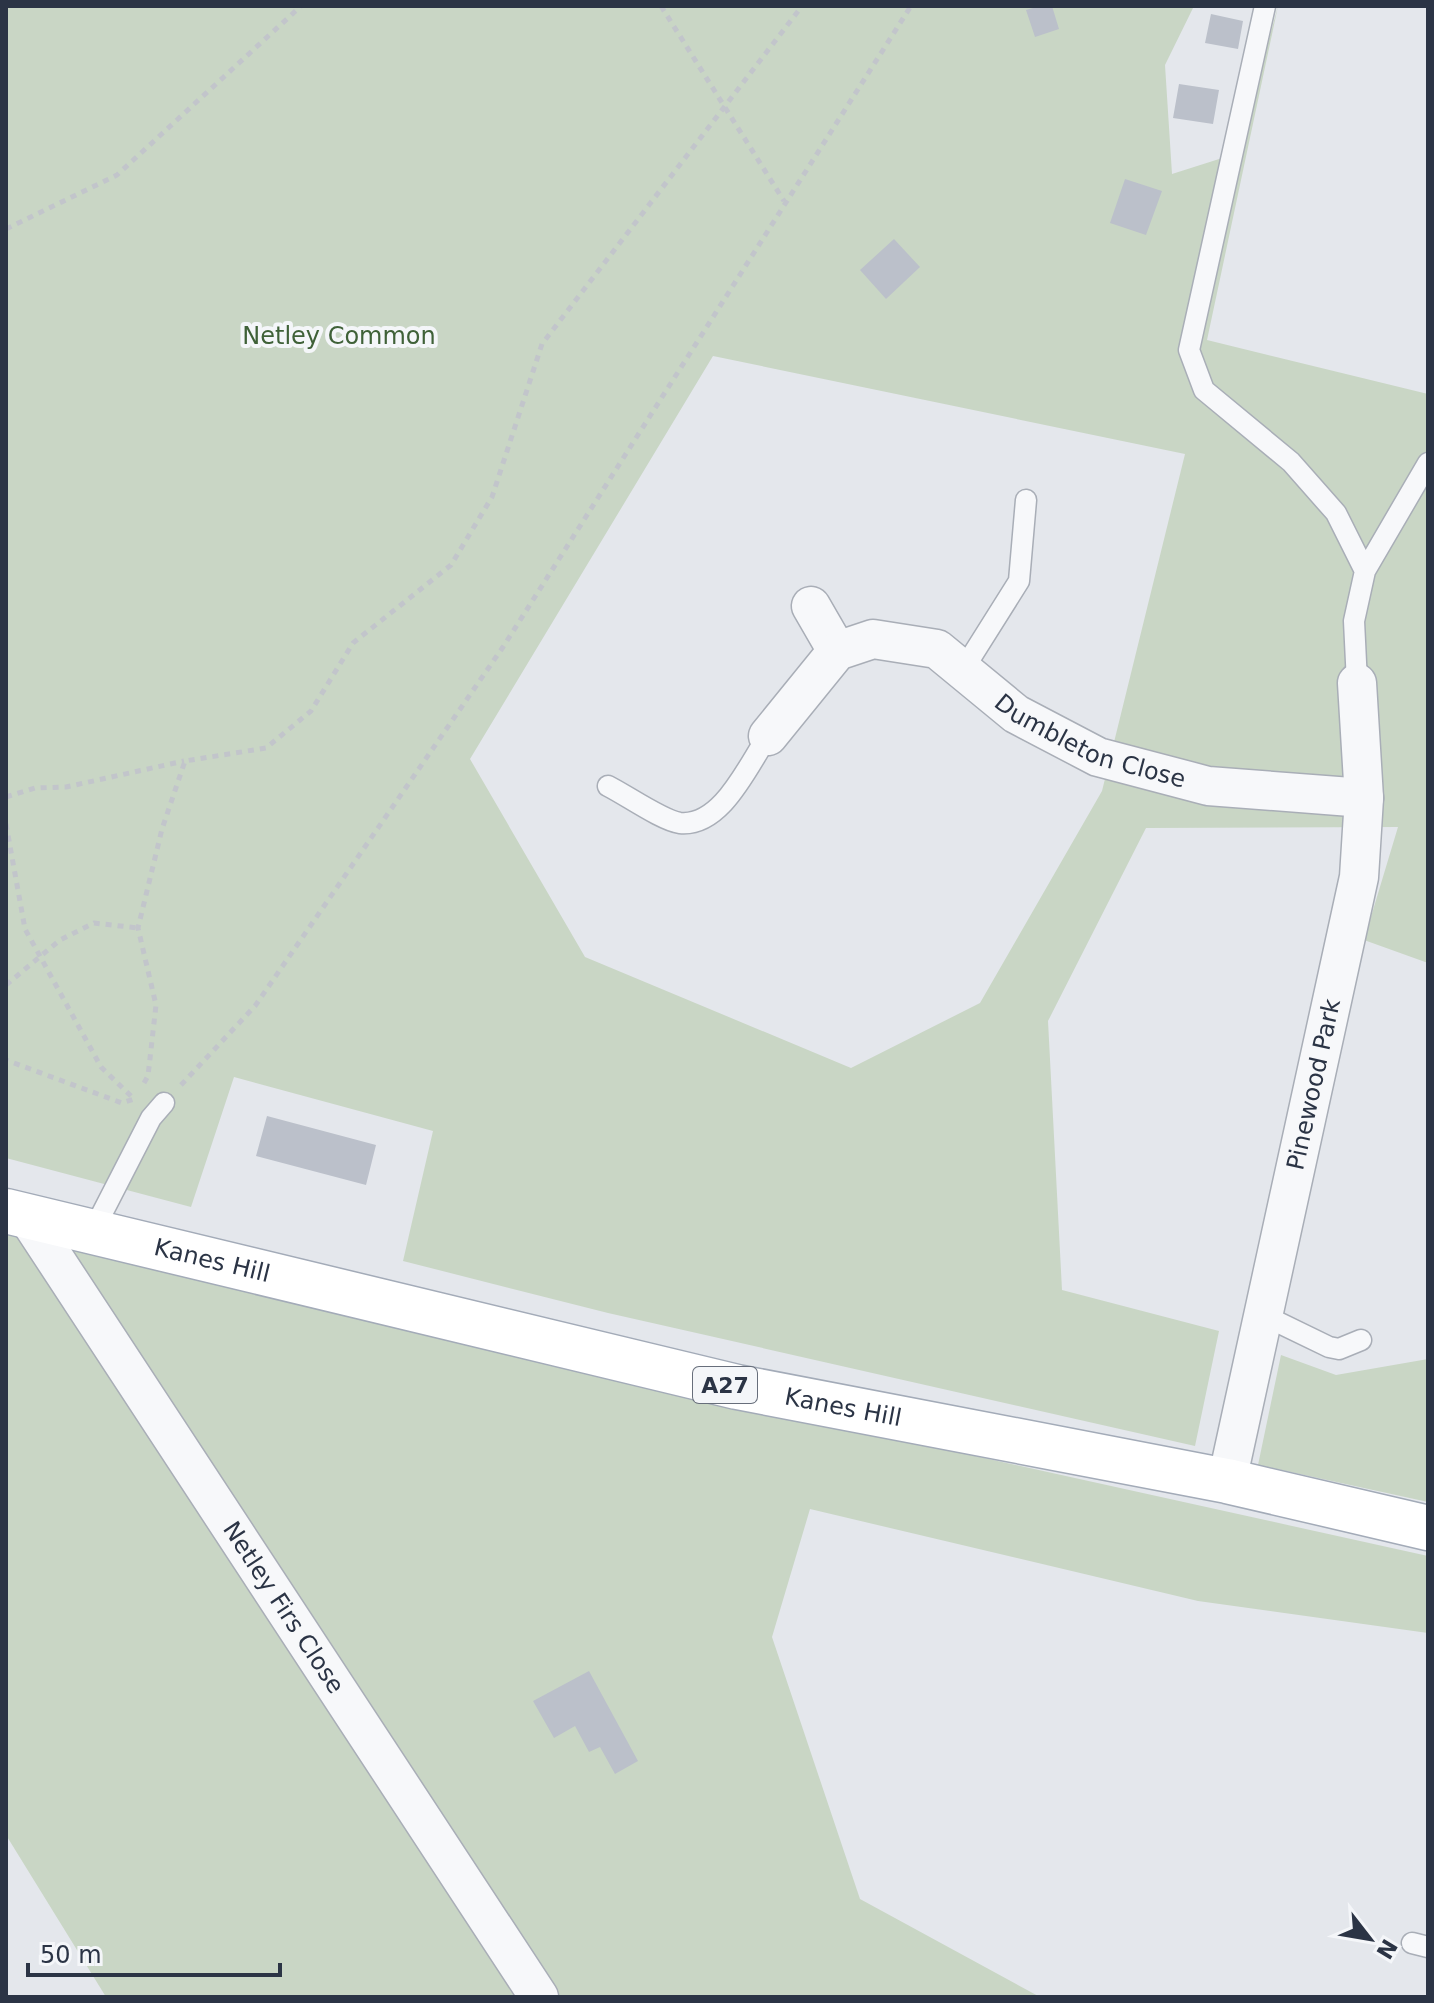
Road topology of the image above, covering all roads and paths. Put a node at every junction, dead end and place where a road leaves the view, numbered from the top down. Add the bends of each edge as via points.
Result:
1 (301, 6) edge
2 (661, 6) edge
3 (802, 6) edge
4 (911, 6) edge
5 (1265, 6) edge
6 (725, 108) junction
7 (784, 201) junction
8 (6, 229) edge
9 (1428, 463) edge
10 (1026, 500) dead end
11 (1365, 571) junction
12 (811, 606) dead end
13 (837, 651) junction
14 (963, 670) junction
15 (1357, 683) joint
16 (768, 736) joint
17 (185, 761) junction
18 (608, 786) dead end
19 (6, 797) edge
20 (1364, 798) junction
21 (6, 824) edge
22 (138, 928) junction
23 (40, 955) junction
24 (6, 985) edge
25 (6, 1060) edge
26 (134, 1099) junction
27 (157, 1110) junction
28 (17, 1215) edge
29 (92, 1233) junction
30 (1263, 1315) junction
31 (1361, 1340) dead end
32 (1227, 1481) junction
33 (1428, 1528) edge
34 (539, 1997) edge

1 - 8 path via 117,175
2 - 6 path
3 - 6 path
4 - 7 path
5 - 11 lane via 1189,350 1204,390 1291,462 1336,513
6 - 7 path
6 - 17 path via 542,344 492,497 451,565 353,643 311,711 266,748
7 - 27 path via 503,647 255,1006
9 - 11 lane
10 - 14 lane via 1019,581
11 - 15 lane via 1354,621
12 - 13 street
13 - 14 street, Dumbleton Close via 873,639 937,649
13 - 16 street
14 - 20 street, Dumbleton Close via 1016,714 1098,757 1208,786
15 - 20 street, Pinewood Park
16 - 18 lane via 717,810 700,820 679,823
17 - 19 path
17 - 22 path
20 - 30 street, Pinewood Park via 1359,877
21 - 23 path via 25,929
22 - 23 path via 94,923
22 - 26 path via 156,1005 148,1076
23 - 24 path
23 - 26 path via 101,1067
25 - 26 path via 122,1103
26 - 27 path
27 - 29 lane
28 - 29 main road, Kanes Hill / A27
28 - 34 street, Netley Firs Close
29 - 32 main road, Kanes Hill / A27 via 737,1387
30 - 31 lane via 1329,1347 1339,1349
30 - 32 street, Pinewood Park
32 - 33 main road, Kanes Hill / A27

